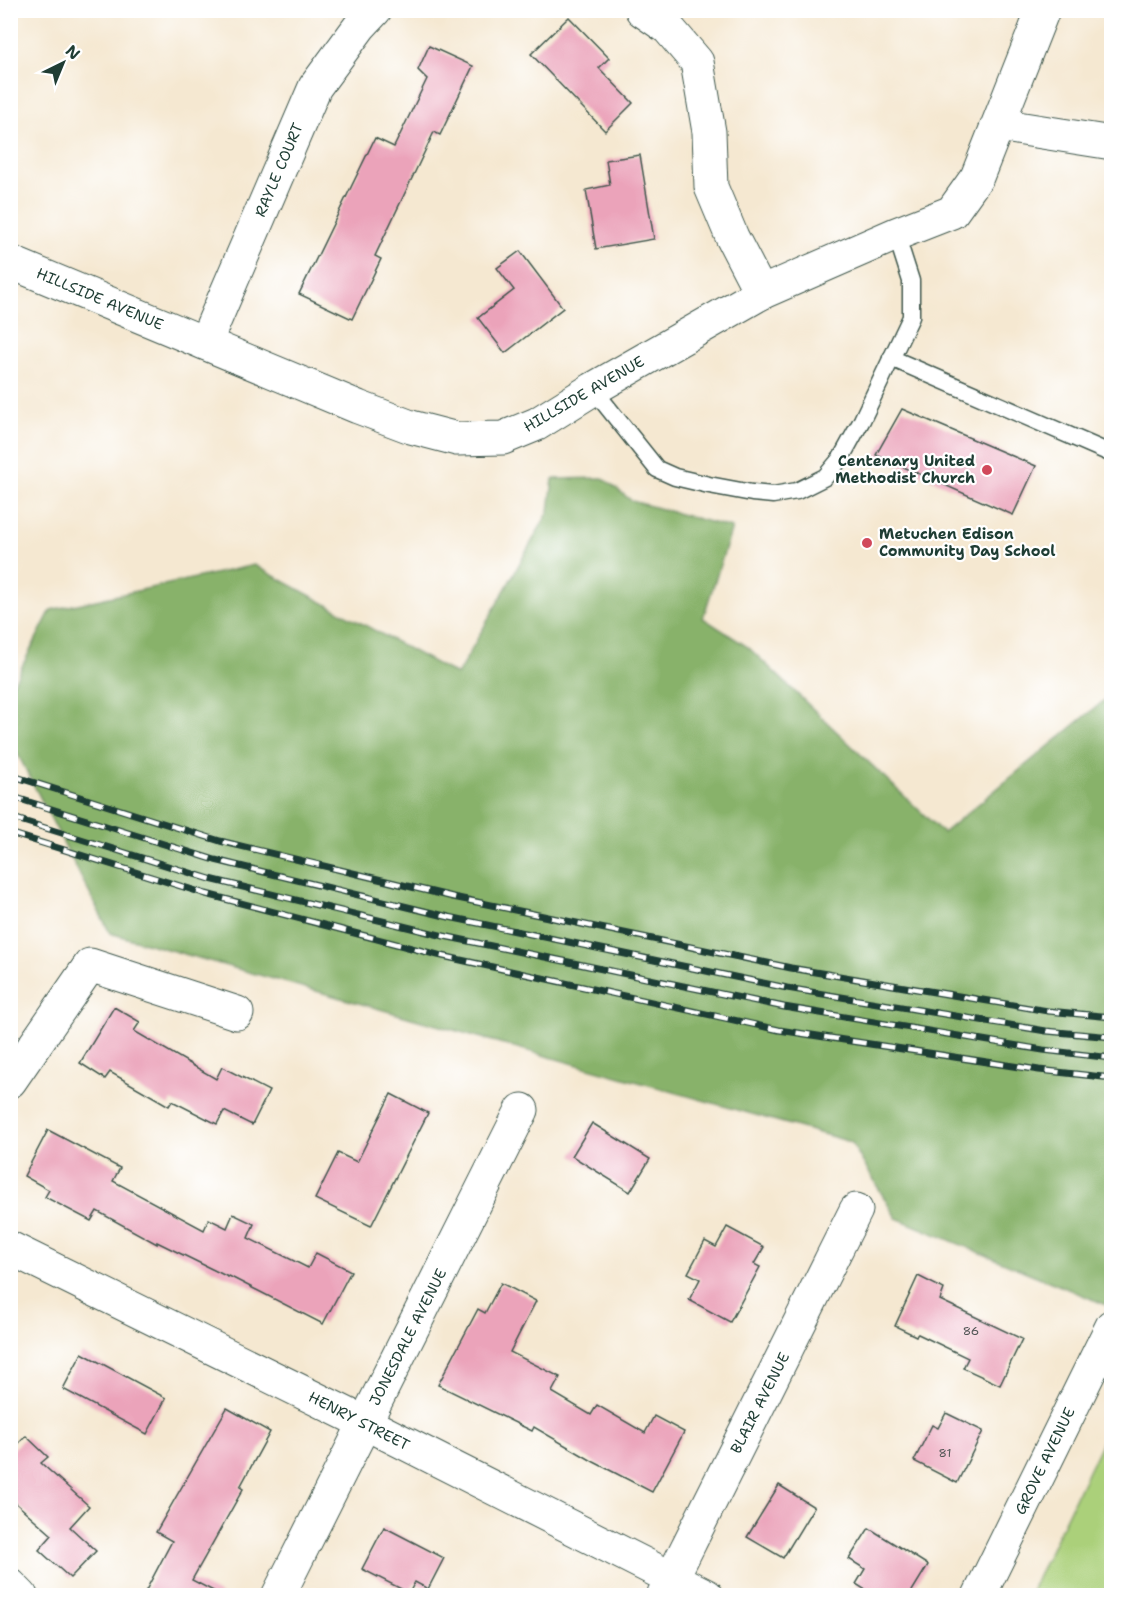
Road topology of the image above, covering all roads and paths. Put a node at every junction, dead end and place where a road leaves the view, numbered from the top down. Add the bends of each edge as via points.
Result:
1 (375, 10) edge
2 (642, 10) edge
3 (1043, 10) edge
4 (998, 124) junction
5 (1112, 143) edge
6 (896, 234) junction
7 (10, 262) edge
8 (761, 293) junction
9 (205, 343) junction
10 (891, 358) junction
11 (593, 389) junction
12 (1112, 454) edge
13 (237, 1013) dead end
14 (10, 1081) edge
15 (522, 1110) dead end
16 (856, 1210) dead end
17 (10, 1248) edge
18 (1112, 1326) edge
19 (365, 1423) junction
20 (10, 1585) edge
21 (667, 1587) edge
22 (21, 1596) edge
23 (278, 1596) edge
24 (707, 1596) edge
25 (980, 1596) edge

1 - 9 street, RAYLE COURT via 315,87
2 - 8 street via 668,28 697,62 709,132 711,187
3 - 4 street, HILLSIDE AVENUE
4 - 5 street
4 - 6 street, HILLSIDE AVENUE via 977,177 952,212
6 - 8 street, HILLSIDE AVENUE
6 - 10 lane via 911,282 911,317
7 - 9 street, HILLSIDE AVENUE
8 - 11 street, HILLSIDE AVENUE
9 - 11 street, HILLSIDE AVENUE via 411,427 457,439 503,438 537,424
10 - 11 lane via 841,458 825,477 797,491 773,495 709,485 657,469
10 - 12 lane
13 - 14 street via 90,965
15 - 19 street, JONESDALE AVENUE
16 - 21 street, BLAIR AVENUE
17 - 19 street, HENRY STREET
18 - 25 street, GROVE AVENUE
19 - 21 street, HENRY STREET
19 - 23 street, JONESDALE AVENUE
20 - 22 street
21 - 24 street, HENRY STREET

